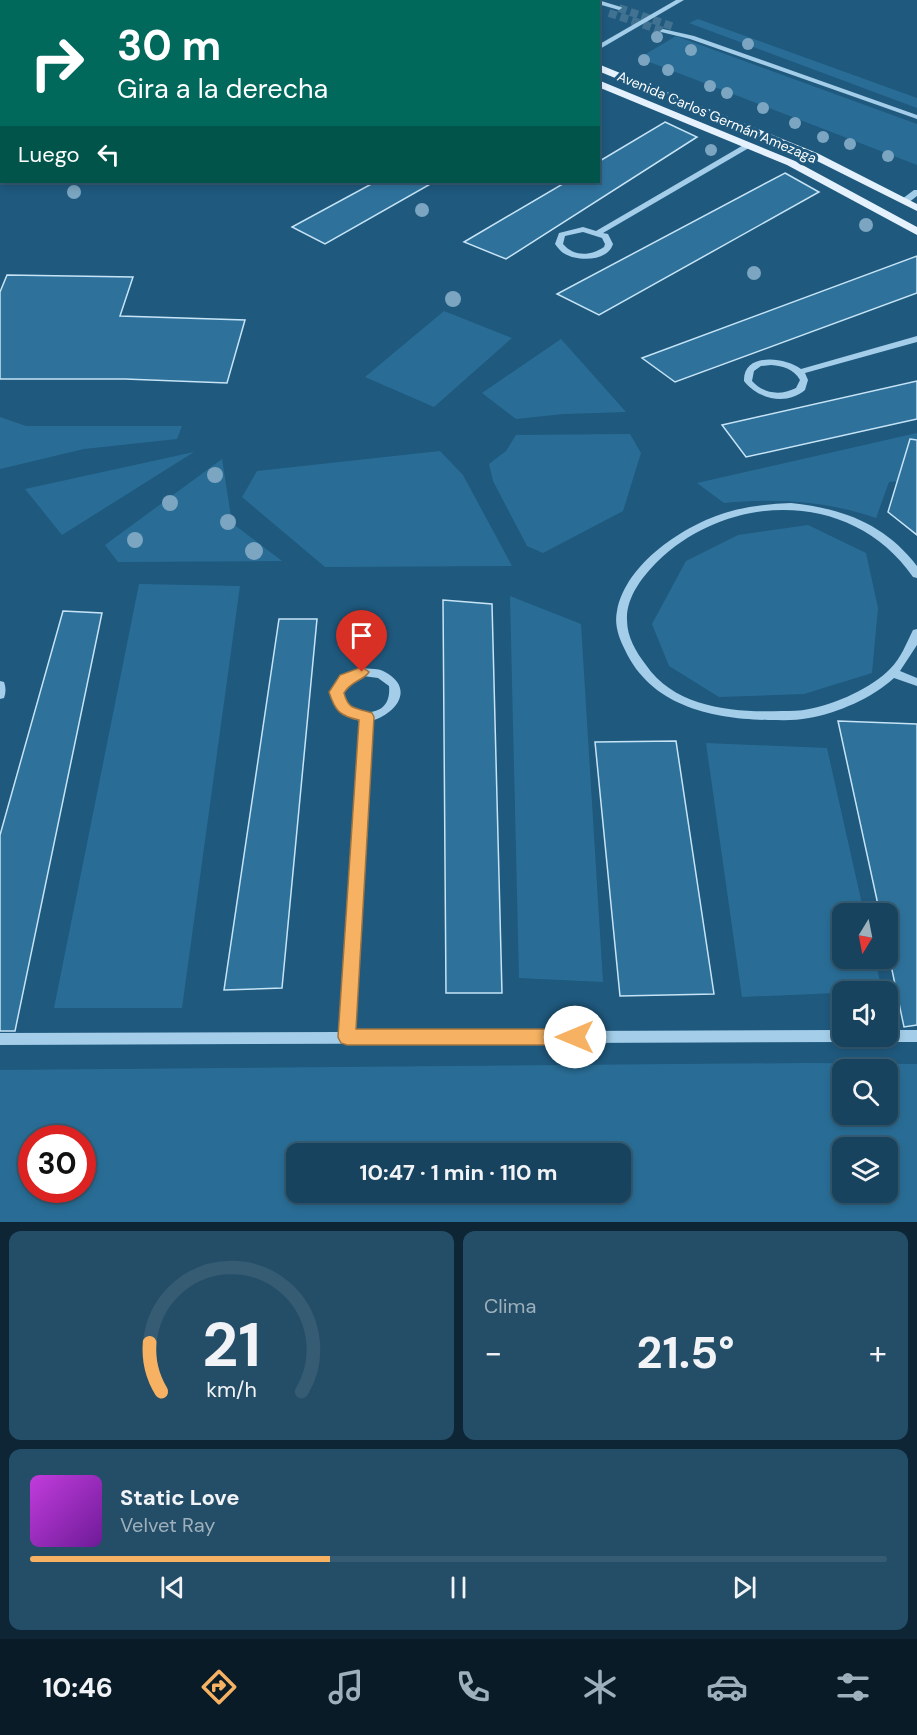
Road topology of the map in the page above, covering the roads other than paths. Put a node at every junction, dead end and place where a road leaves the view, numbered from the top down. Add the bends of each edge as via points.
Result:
1 (681, 0) edge
2 (600, 3) edge
3 (600, 6) edge
4 (619, 8) tunnel mouth
5 (609, 13) tunnel mouth
6 (674, 27) tunnel mouth
7 (663, 31) tunnel mouth
8 (692, 37) junction
9 (600, 47) edge
10 (600, 68) edge
11 (600, 84) edge
12 (917, 117) edge
13 (750, 145) junction
14 (917, 192) edge
15 (905, 201) junction
16 (917, 208) edge
17 (599, 232) junction
18 (917, 232) edge
19 (917, 339) edge
20 (800, 372) junction
21 (917, 574) edge
22 (917, 633) edge
23 (893, 673) junction
24 (917, 682) edge
25 (0, 685) edge
26 (0, 695) edge
27 (366, 717) junction
28 (832, 1036) edge
29 (898, 1036) edge
30 (917, 1036) edge
31 (347, 1037) junction
32 (0, 1039) edge

1 - 9 street
2 - 4 street
3 - 5 street
6 - 8 street
7 - 8 street
8 - 12 street
10 - 15 main road, Avenida Carlos Germán Amezaga via 792,146
11 - 13 main road, Avenida Carlos Germán Amezaga
13 - 17 street
13 - 18 main road, Avenida Carlos Germán Amezaga via 812,173
14 - 15 street
15 - 16 main road, Avenida Carlos Germán Amezaga
17 - 17 street via 609,244 598,255 574,255 559,244 562,235 575,230
19 - 20 street
20 - 20 street via 803,386 785,396 758,391 748,381 750,370 762,363 780,363
21 - 23 street via 900,552 871,529 797,506 753,508 721,516 661,551 635,582 622,608 623,637 638,666 666,693 700,709 753,717 810,715 864,692
22 - 23 street
23 - 24 street
25 - 26 street
27 - 27 street via 347,712 336,692 353,674 372,672 394,684 395,699 385,711
27 - 31 street
28 - 31 street
29 - 30 street
31 - 32 street

